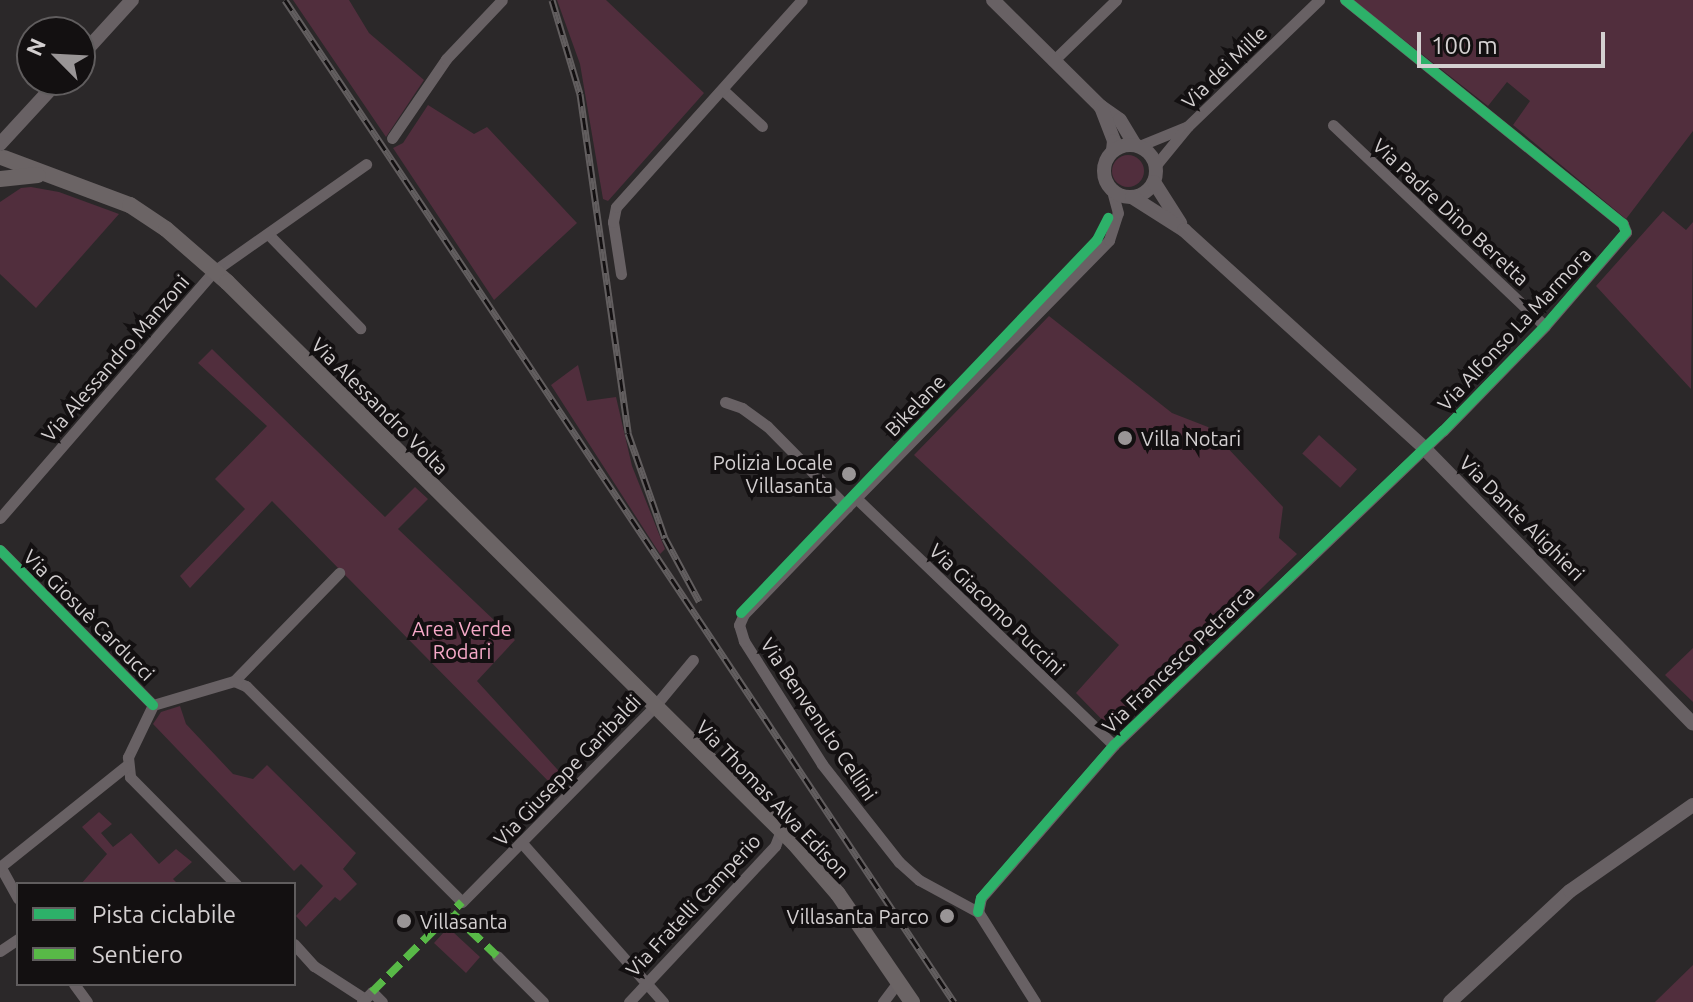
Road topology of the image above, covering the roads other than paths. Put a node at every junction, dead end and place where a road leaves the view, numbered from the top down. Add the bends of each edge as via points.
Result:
1 (132, 0) edge
2 (502, 0) edge
3 (802, 0) edge
4 (993, 0) edge
5 (1116, 0) edge
6 (1319, 0) edge
7 (1345, 0) edge
8 (96, 39) edge
9 (1053, 61) junction
10 (723, 90) junction
11 (46, 96) edge
12 (1100, 106) junction
13 (1333, 125) dead end
14 (762, 126) dead end
15 (1188, 126) junction
16 (392, 138) dead end
17 (1137, 145) junction
18 (1113, 150) junction
19 (1, 151) edge
20 (366, 164) dead end
21 (1156, 165) junction
22 (48, 175) junction
23 (0, 179) edge
24 (1154, 182) junction
25 (1112, 191) junction
26 (1132, 197) junction
27 (1184, 230) junction
28 (268, 234) junction
29 (214, 271) junction
30 (621, 274) dead end
31 (1545, 326) junction
32 (360, 328) dead end
33 (725, 402) dead end
34 (1424, 448) junction
35 (856, 498) junction
36 (847, 507) junction
37 (0, 518) edge
38 (0, 550) edge
39 (339, 573) dead end
40 (693, 660) dead end
41 (234, 681) junction
42 (153, 705) junction
43 (654, 707) junction
44 (1690, 718) edge
45 (1114, 745) junction
46 (126, 766) junction
47 (1693, 794) edge
48 (1693, 805) edge
49 (781, 830) junction
50 (521, 842) junction
51 (1626, 851) junction
52 (0, 867) edge
53 (234, 882) edge
54 (16, 895) edge
55 (978, 912) junction
56 (296, 946) edge
57 (497, 956) dead end
58 (898, 982) junction
59 (646, 984) junction
60 (367, 998) edge
61 (382, 1002) edge
62 (543, 1002) edge
63 (629, 1002) edge
64 (663, 1002) edge
65 (883, 1002) edge
66 (912, 1002) edge
67 (1035, 1002) edge
68 (1450, 1002) edge

1 - 8 street
2 - 16 street via 446,59
3 - 10 street
4 - 9 street
5 - 9 street
6 - 15 street, Via dei Mille
7 - 31 street, Via Alfonso La Marmora via 1623,224 1626,232
9 - 12 street
10 - 14 street
10 - 30 street via 616,207 613,222
11 - 19 street
12 - 17 street via 1120,120
12 - 18 street
13 - 31 street, Via Padre Dino Beretta
15 - 17 street, Via dei Mille
15 - 21 street, Via dei Mille
17 - 18 street
17 - 21 street
18 - 25 street via 1103,166
19 - 22 main road, Via Alessandro Volta
19 - 23 main road, Via Alessandro Volta via 5,168
20 - 28 street, Via Alessandro Manzoni
21 - 24 street
22 - 23 main road, Via Alessandro Volta
22 - 29 main road, Via Alessandro Volta via 143,212
24 - 26 street
24 - 27 street, Via Dante Alighieri
25 - 26 street
25 - 35 street via 1118,213 1109,240
26 - 27 street, Via Dante Alighieri
27 - 34 street, Via Dante Alighieri
28 - 29 street, Via Alessandro Manzoni
28 - 32 street
29 - 37 street, Via Alessandro Manzoni
29 - 43 main road, Via Alessandro Volta
31 - 34 street, Via Alfonso La Marmora
33 - 36 street via 767,426
34 - 44 street, Via Dante Alighieri
34 - 45 street, Via Francesco Petrarca
35 - 36 street
35 - 45 street, Via Giacomo Puccini
36 - 55 street, Via Benvenuto Cellini via 744,614 739,625 744,641 822,764 899,862 919,880
38 - 42 street, Via Giosuè Carducci
39 - 41 street
40 - 43 street, Via Giuseppe Garibaldi
41 - 42 street, Via Giosuè Carducci
41 - 50 street, Via Giuseppe Garibaldi via 276,712 462,902
42 - 46 street
43 - 49 main road, Via Thomas Alva Edison
43 - 50 street, Via Giuseppe Garibaldi
45 - 55 street, Via Francesco Petrarca via 981,898
46 - 52 street
46 - 53 street via 130,777
47 - 51 street
48 - 51 street
49 - 58 main road, Via Thomas Alva Edison via 838,894
49 - 59 street, Via Fratelli Camperio via 775,846
50 - 59 street
51 - 68 street via 1570,891
52 - 54 street
55 - 67 street, Via Benvenuto Cellini
56 - 60 street via 314,966
57 - 62 street
58 - 65 street
58 - 66 main road, Via Thomas Alva Edison
59 - 63 street, Via Fratelli Camperio
59 - 64 street
60 - 61 street

